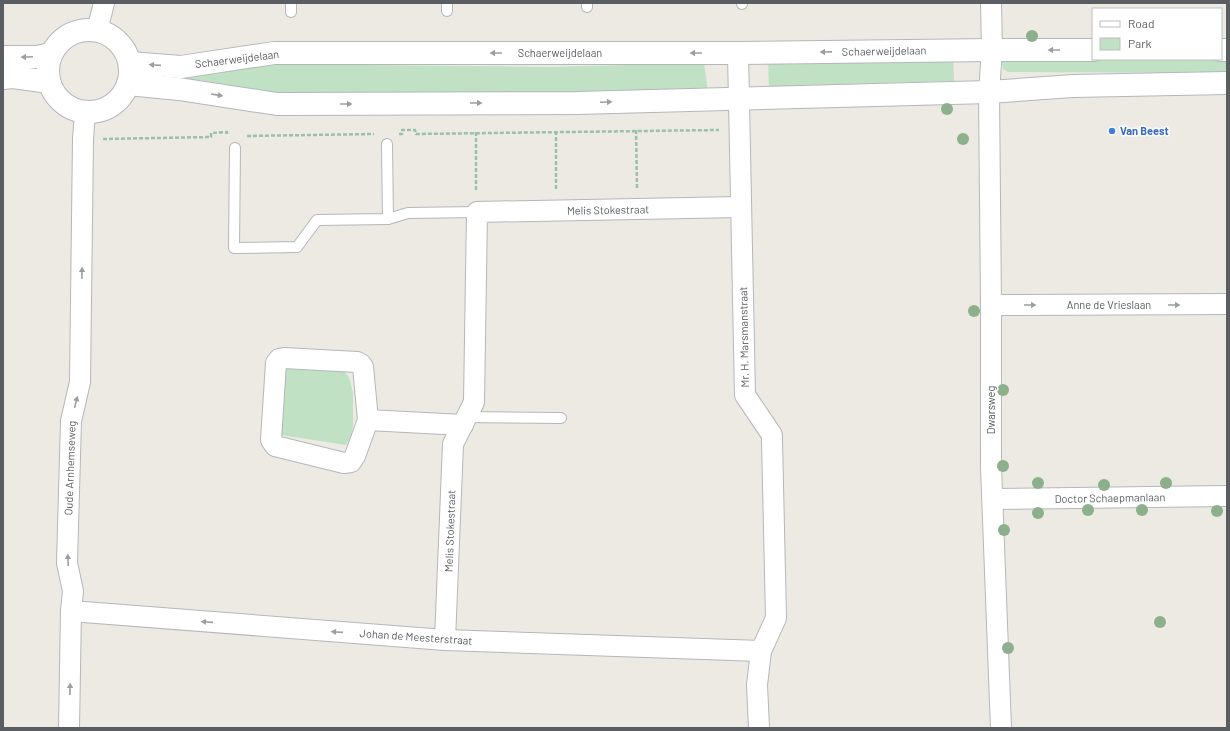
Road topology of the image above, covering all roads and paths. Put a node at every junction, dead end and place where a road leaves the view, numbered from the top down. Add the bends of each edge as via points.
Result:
1 (104, 3) edge
2 (991, 3) edge
3 (97, 30) junction
4 (992, 50) junction
5 (1092, 50) edge
6 (738, 53) junction
7 (52, 54) junction
8 (3, 57) edge
9 (129, 74) junction
10 (3, 78) edge
11 (49, 82) junction
12 (1227, 83) edge
13 (989, 92) junction
14 (739, 98) junction
15 (85, 112) junction
16 (636, 130) junction
17 (739, 130) junction
18 (556, 131) junction
19 (476, 132) junction
20 (378, 134) dead end
21 (394, 134) dead end
22 (231, 136) dead end
23 (243, 136) dead end
24 (83, 139) junction
25 (387, 144) dead end
26 (235, 148) dead end
27 (740, 207) junction
28 (638, 209) junction
29 (556, 211) junction
30 (476, 212) junction
31 (388, 219) junction
32 (1227, 304) edge
33 (991, 305) junction
34 (561, 418) dead end
35 (368, 420) junction
36 (465, 421) junction
37 (1227, 496) edge
38 (993, 499) junction
39 (71, 611) junction
40 (445, 640) junction
41 (761, 651) junction
42 (69, 728) edge
43 (759, 728) edge
44 (1001, 728) edge

1 - 3 street
2 - 4 street
3 - 7 street via 83,30 70,34 59,43
3 - 9 street via 112,37 124,48
5 -> 4 street, Schaerweijdelaan
4 -> 6 street, Schaerweijdelaan
4 - 13 street
6 -> 9 street, Schaerweijdelaan via 274,53
6 - 14 street, Mr. H. Marsmanstraat
7 -> 8 street via 37,57
7 - 11 street via 48,68
9 -> 14 street via 178,89 277,104 577,103
9 - 15 street via 122,96 113,105 102,111
10 - 11 street
11 - 15 street via 54,94 63,103 74,110
12 - 13 street via 1073,86
13 - 14 street
13 - 33 street, Dwarsweg
14 - 17 street, Mr. H. Marsmanstraat
15 - 24 street, Oude Arnhemseweg
16 - 17 path
16 - 18 path
16 - 28 path
17 - 27 street, Mr. H. Marsmanstraat
18 - 19 path
18 - 29 path
19 - 21 path via 416,134 416,130 402,130 402,134
19 - 30 path
20 - 23 path
22 - 24 path via 227,136 227,132 211,133 211,137
39 -> 24 street, Oude Arnhemseweg via 73,591 67,562 71,421 80,382
25 - 31 lane
26 - 31 lane, Melis Stokestraat via 234,248 297,247 318,220
27 - 28 street, Melis Stokestraat
27 - 41 street, Mr. H. Marsmanstraat via 745,395 772,435 776,618
28 - 29 street, Melis Stokestraat
29 - 30 street, Melis Stokestraat
30 - 31 lane, Melis Stokestraat via 408,213
30 - 36 street, Melis Stokestraat via 474,402
33 -> 32 street, Anne de Vrieslaan
33 - 38 street, Dwarsweg
34 - 36 lane
35 - 35 street via 361,364 284,358 276,363 272,440 275,446 344,463 351,462
35 - 36 street
36 - 40 street, Melis Stokestraat via 453,444
37 - 38 street, Doctor Schaepmanlaan
38 - 44 street, Dwarsweg
40 -> 39 street, Johan de Meesterstraat
42 -> 39 street, Oude Arnhemseweg
40 - 41 street, Johan de Meesterstraat
41 - 43 street, Mr. H. Marsmanstraat via 757,685

